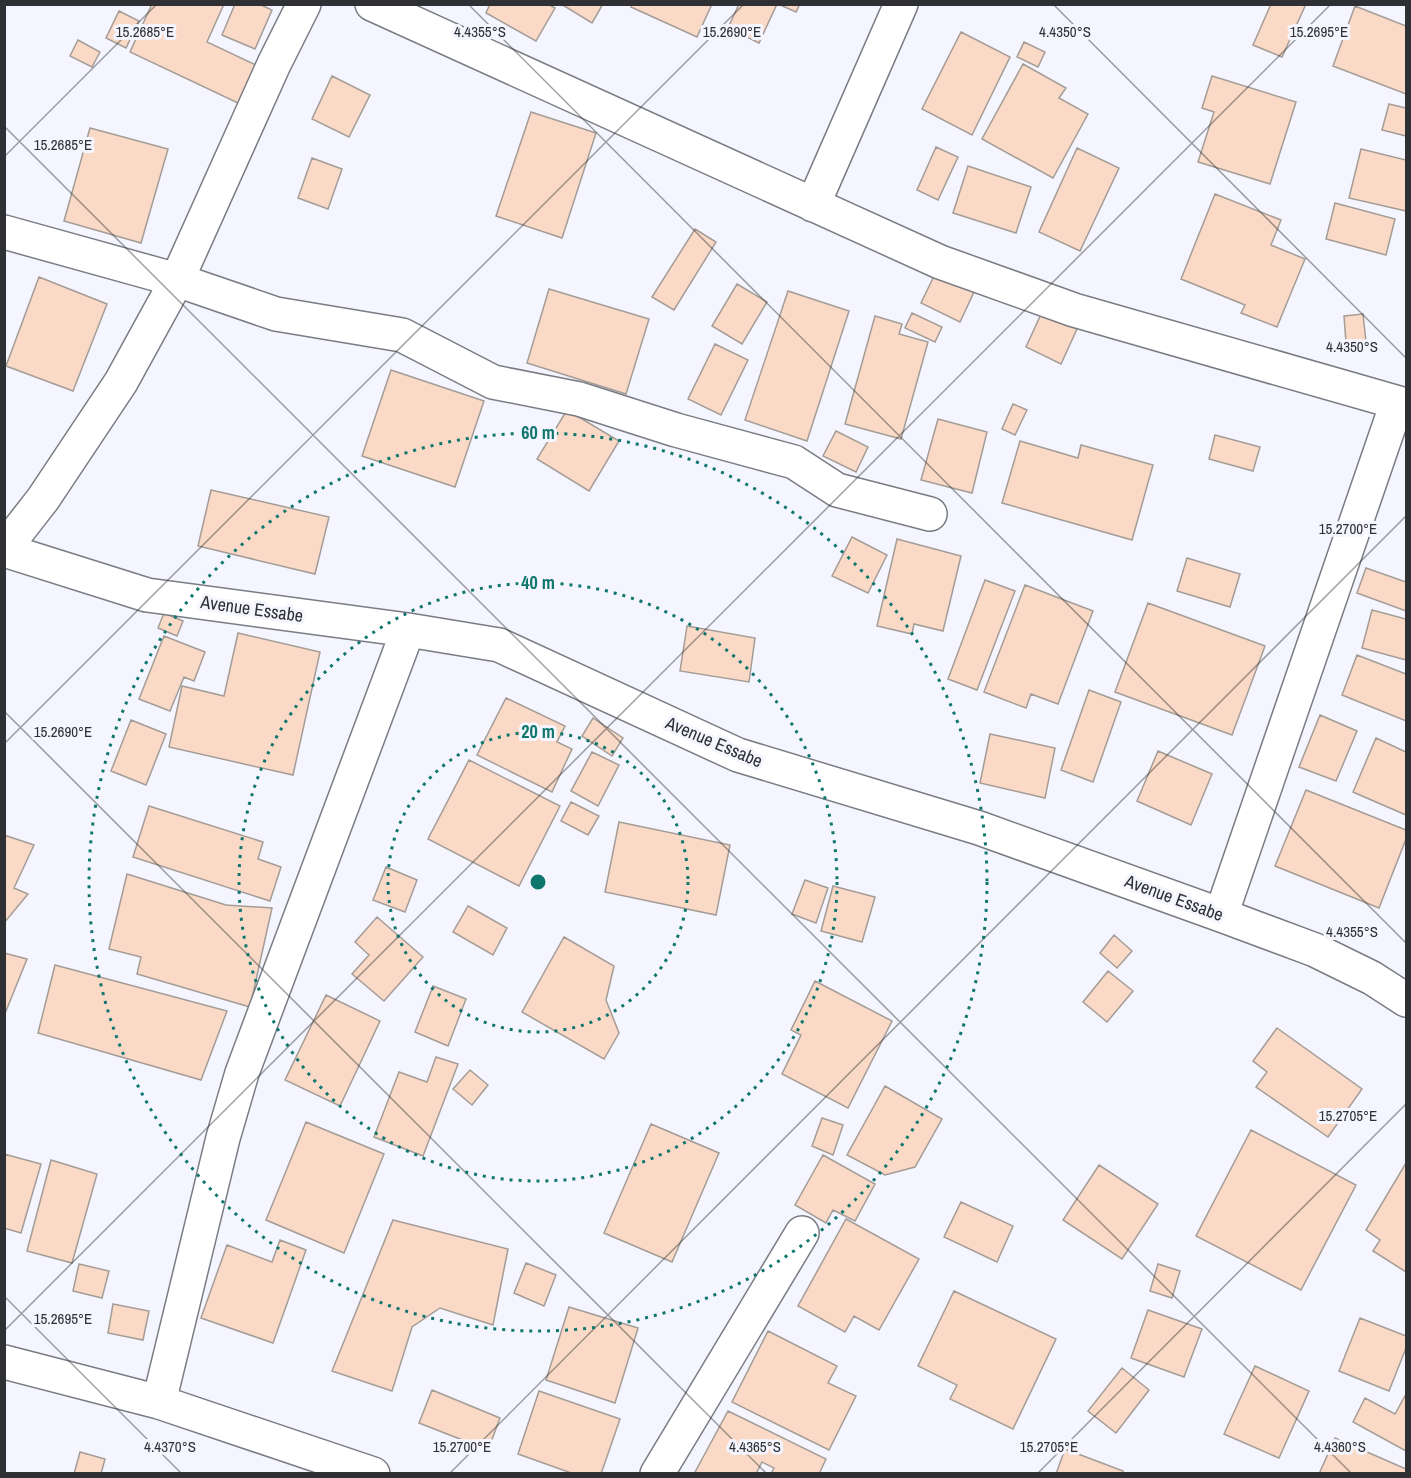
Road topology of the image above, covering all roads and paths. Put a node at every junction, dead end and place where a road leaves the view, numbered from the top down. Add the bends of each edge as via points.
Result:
1 (303, 4) edge
2 (372, 4) edge
3 (901, 4) edge
4 (813, 205) junction
5 (4, 232) edge
6 (177, 280) junction
7 (1402, 404) edge
8 (930, 514) dead end
9 (4, 550) edge
10 (408, 630) junction
11 (1221, 915) junction
12 (1407, 1000) edge
13 (802, 1233) dead end
14 (4, 1362) edge
15 (159, 1402) junction
16 (373, 1473) edge
17 (657, 1473) edge

1 - 6 street
2 - 4 street
3 - 4 street
4 - 7 street via 940,262 1074,310
5 - 6 street
6 - 8 street via 276,314 402,335 493,382 579,399 794,462 837,490
6 - 9 street via 121,382
7 - 11 street
9 - 10 street, Avenue Essabe via 147,595
10 - 11 street, Avenue Essabe via 499,645 738,755 979,828
10 - 15 street via 242,1073
11 - 12 street, Avenue Essabe via 1315,950
13 - 17 street
14 - 15 street
15 - 16 street

